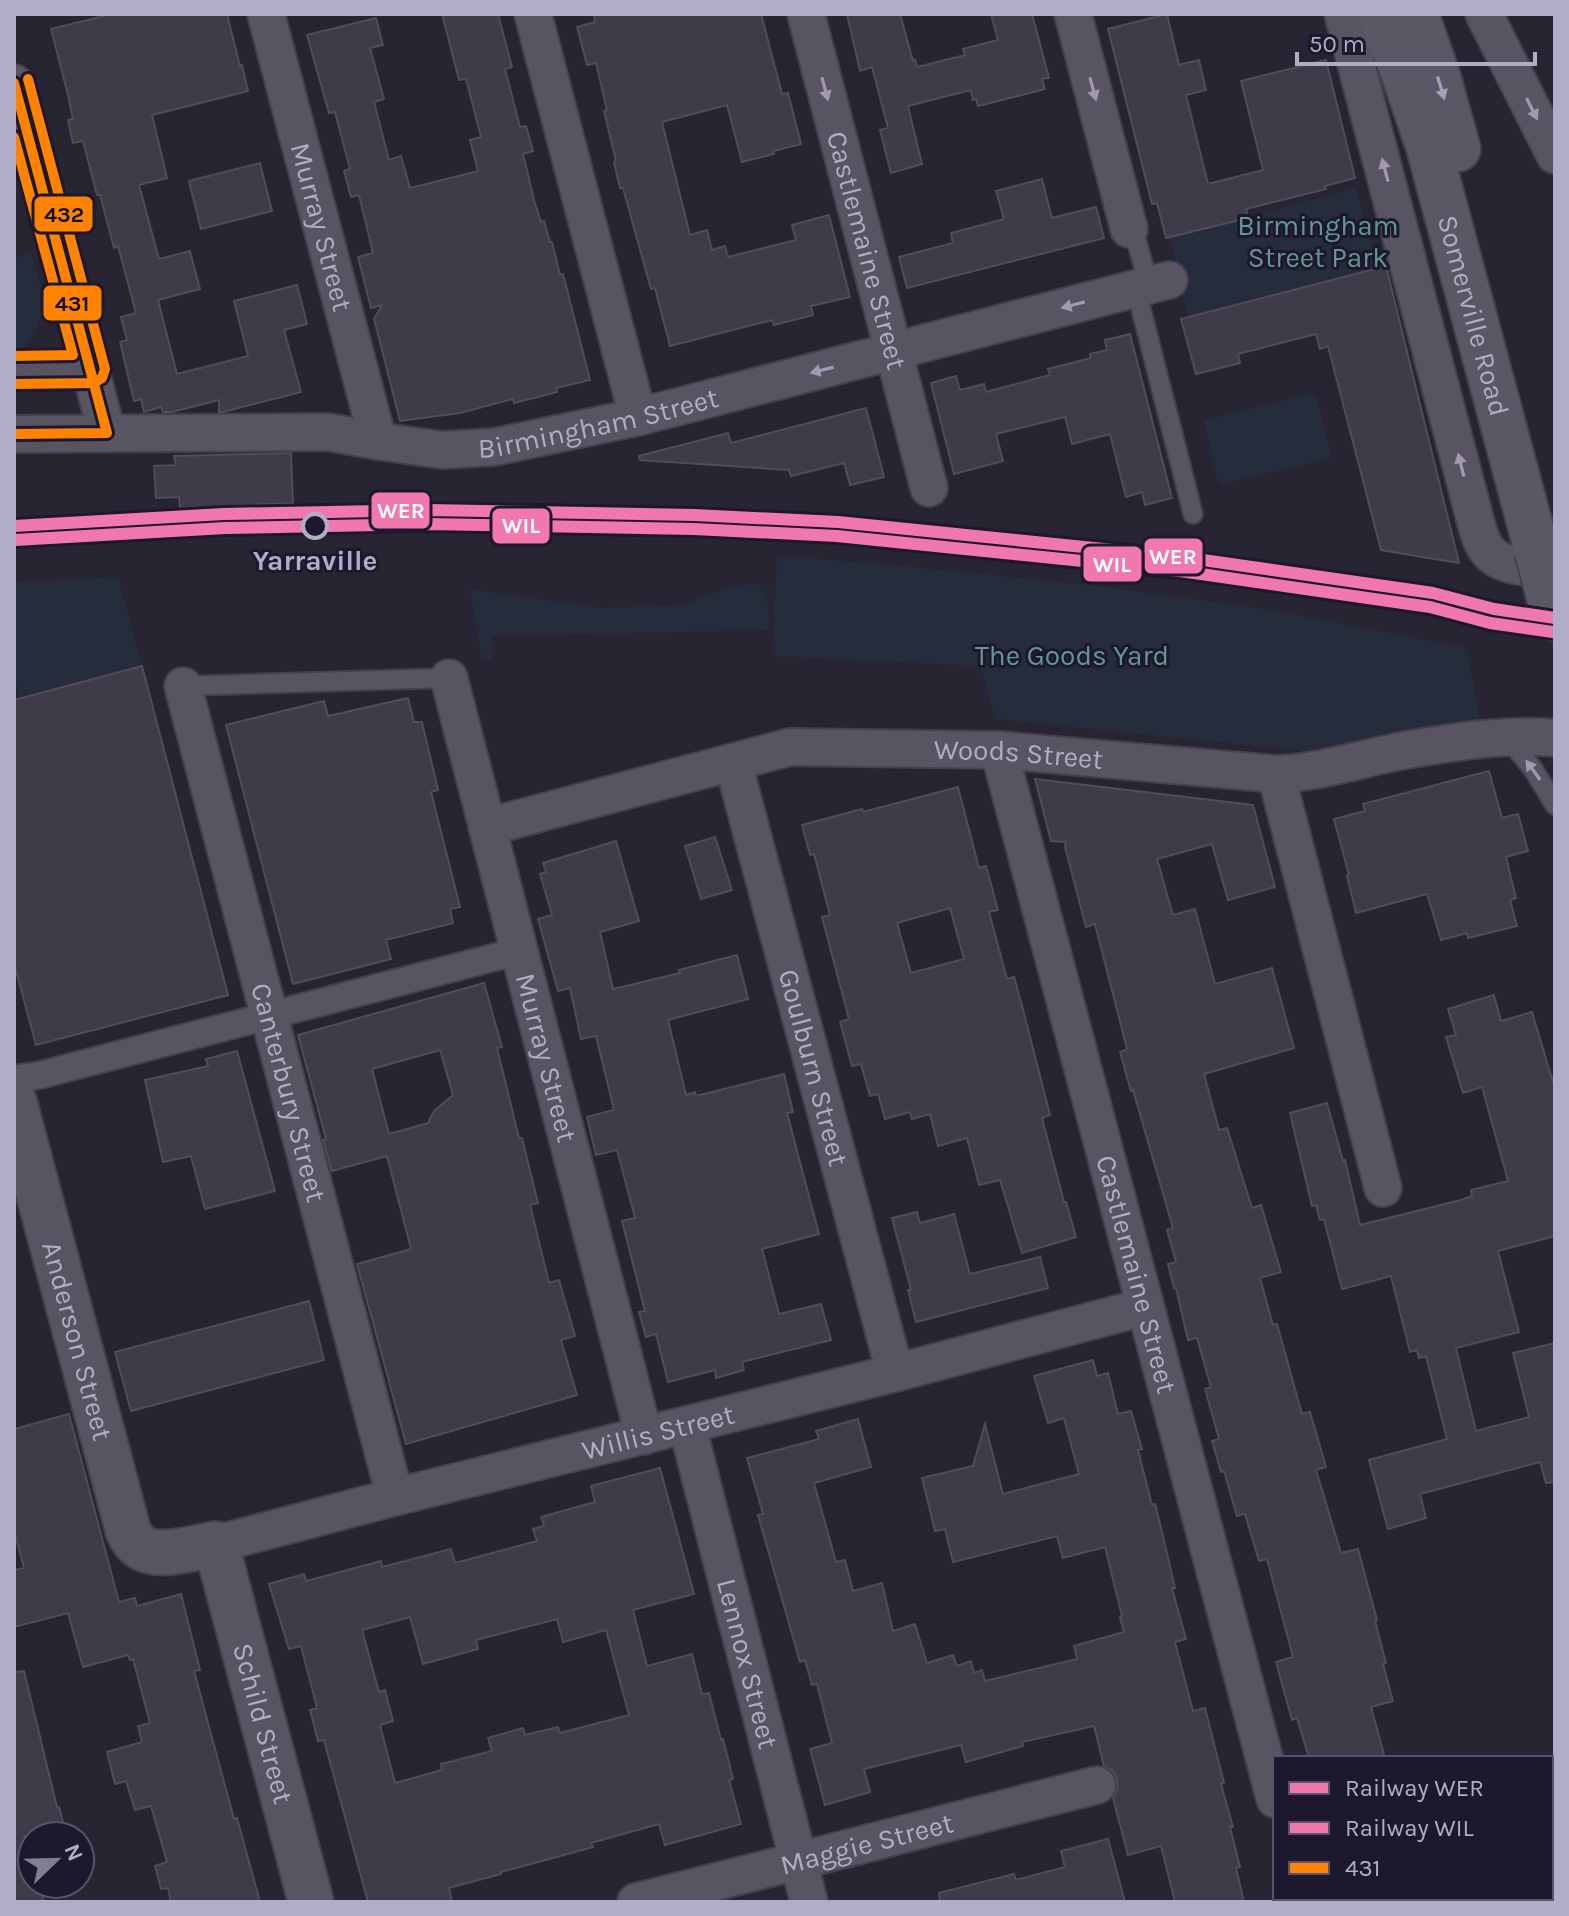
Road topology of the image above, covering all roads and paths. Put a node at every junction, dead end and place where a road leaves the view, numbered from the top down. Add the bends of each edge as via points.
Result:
1 (266, 14) edge
2 (533, 14) edge
3 (806, 14) edge
4 (1073, 14) edge
5 (1343, 14) edge
6 (1380, 14) edge
7 (1416, 14) edge
8 (1484, 14) edge
9 (16, 100) edge
10 (1555, 155) edge
11 (1129, 229) joint
12 (1151, 285) junction
13 (894, 352) junction
14 (91, 369) junction
15 (14, 370) edge
16 (638, 417) junction
17 (107, 433) junction
18 (14, 434) edge
19 (378, 441) junction
20 (929, 488) dead end
21 (1555, 511) edge
22 (1193, 514) dead end
23 (1546, 561) edge
24 (1555, 620) edge
25 (449, 678) joint
26 (183, 686) joint
27 (1508, 738) junction
28 (1555, 738) edge
29 (999, 750) junction
30 (733, 762) junction
31 (1276, 774) junction
32 (1555, 805) edge
33 (487, 827) junction
34 (519, 951) junction
35 (269, 1016) junction
36 (14, 1079) edge
37 (14, 1101) edge
38 (1383, 1188) dead end
39 (1144, 1307) junction
40 (895, 1373) junction
41 (687, 1425) junction
42 (644, 1436) junction
43 (395, 1497) junction
44 (216, 1544) junction
45 (169, 1552) joint
46 (1097, 1785) dead end
47 (1273, 1791) edge
48 (798, 1861) junction
49 (311, 1902) edge
50 (636, 1902) edge
51 (809, 1902) edge

1 - 19 street, Murray Street
2 - 16 street
3 -> 13 street, Castlemaine Street
4 -> 11 street
23 -> 5 street, Somerville Road via 1502,562 1482,540
6 - 23 main road, Somerville Road via 1433,161
7 -> 21 main road, Somerville Road via 1446,102
8 -> 10 street
9 - 14 street
11 - 12 lane
12 -> 13 street, Birmingham Street
12 - 22 lane
13 -> 16 street, Birmingham Street
13 - 20 street, Castlemaine Street
14 - 15 lane
14 - 17 street
16 - 19 street, Birmingham Street via 494,447 442,450
17 - 18 street, Birmingham Street
17 - 19 street, Birmingham Street via 328,432
23 - 24 main road, Somerville Road, bridge
25 - 26 lane
25 - 33 street, Murray Street
26 - 35 street, Canterbury Street
27 - 28 street, Woods Street
27 - 31 street, Woods Street
32 -> 27 lane
29 - 30 street, Woods Street via 790,747
29 - 31 street, Woods Street
29 - 39 street, Castlemaine Street
30 - 33 street, Woods Street
30 - 40 street, Goulburn Street
31 - 38 street
33 - 34 street, Murray Street
34 - 35 street
34 - 42 street, Murray Street
35 - 36 street
35 - 43 street, Canterbury Street
37 - 45 street, Anderson Street via 128,1530 143,1549
39 - 40 street, Willis Street
39 - 47 street, Castlemaine Street
40 - 41 street, Willis Street
41 - 42 street, Willis Street
41 - 48 street, Lennox Street
42 - 43 street, Willis Street
43 - 44 street, Willis Street
44 - 45 street, Willis Street
44 - 49 street, Schild Street
46 - 48 street, Maggie Street
48 - 50 street, Maggie Street
48 - 51 street, Lennox Street

